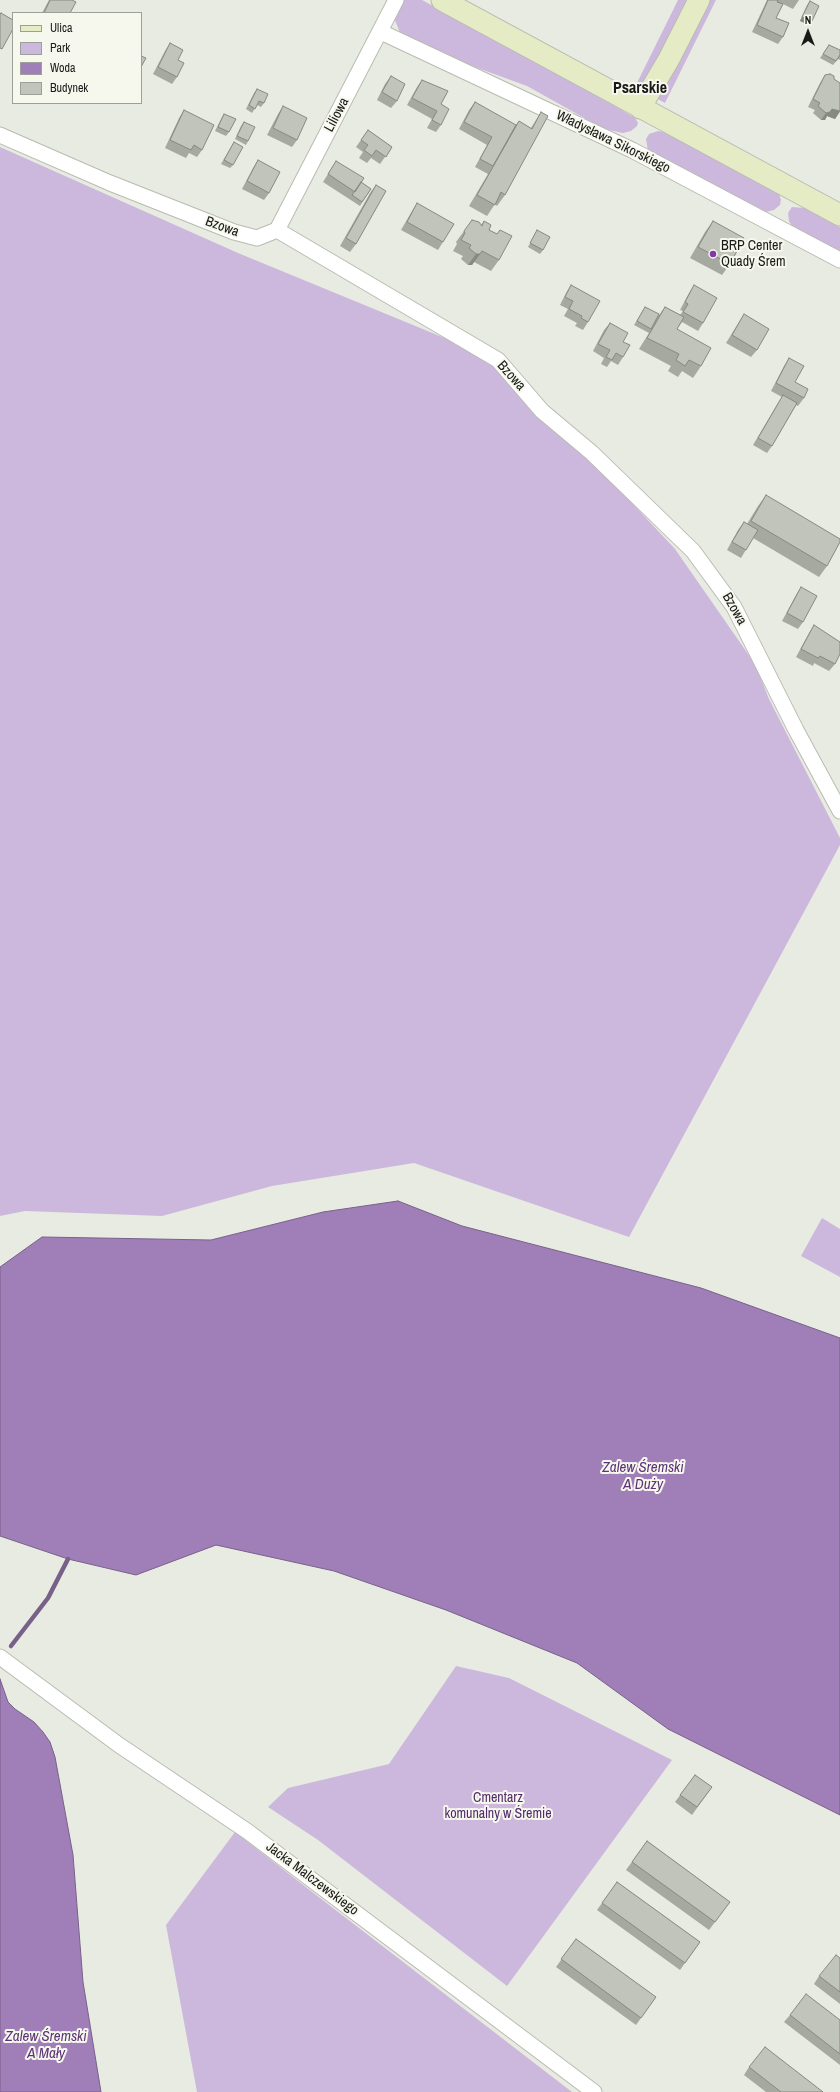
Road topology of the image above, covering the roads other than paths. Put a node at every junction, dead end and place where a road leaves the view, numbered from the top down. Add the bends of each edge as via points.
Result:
1 (396, 0) edge
2 (442, 0) edge
3 (699, 0) edge
4 (381, 32) junction
5 (640, 108) junction
6 (0, 135) edge
7 (840, 215) edge
8 (277, 230) junction
9 (840, 260) edge
10 (840, 811) edge
11 (0, 1657) edge
12 (594, 2092) edge

1 - 4 street, Liliowa
2 - 5 main road
3 - 5 main road
4 - 8 street, Liliowa
4 - 9 street, Władysława Sikorskiego via 632,150
5 - 7 main road
6 - 8 street, Bzowa via 110,183 234,232 257,238
8 - 10 street, Bzowa via 498,360 542,411 592,453 694,551 734,607
11 - 12 street, Jacka Malczewskiego via 119,1746 247,1830

